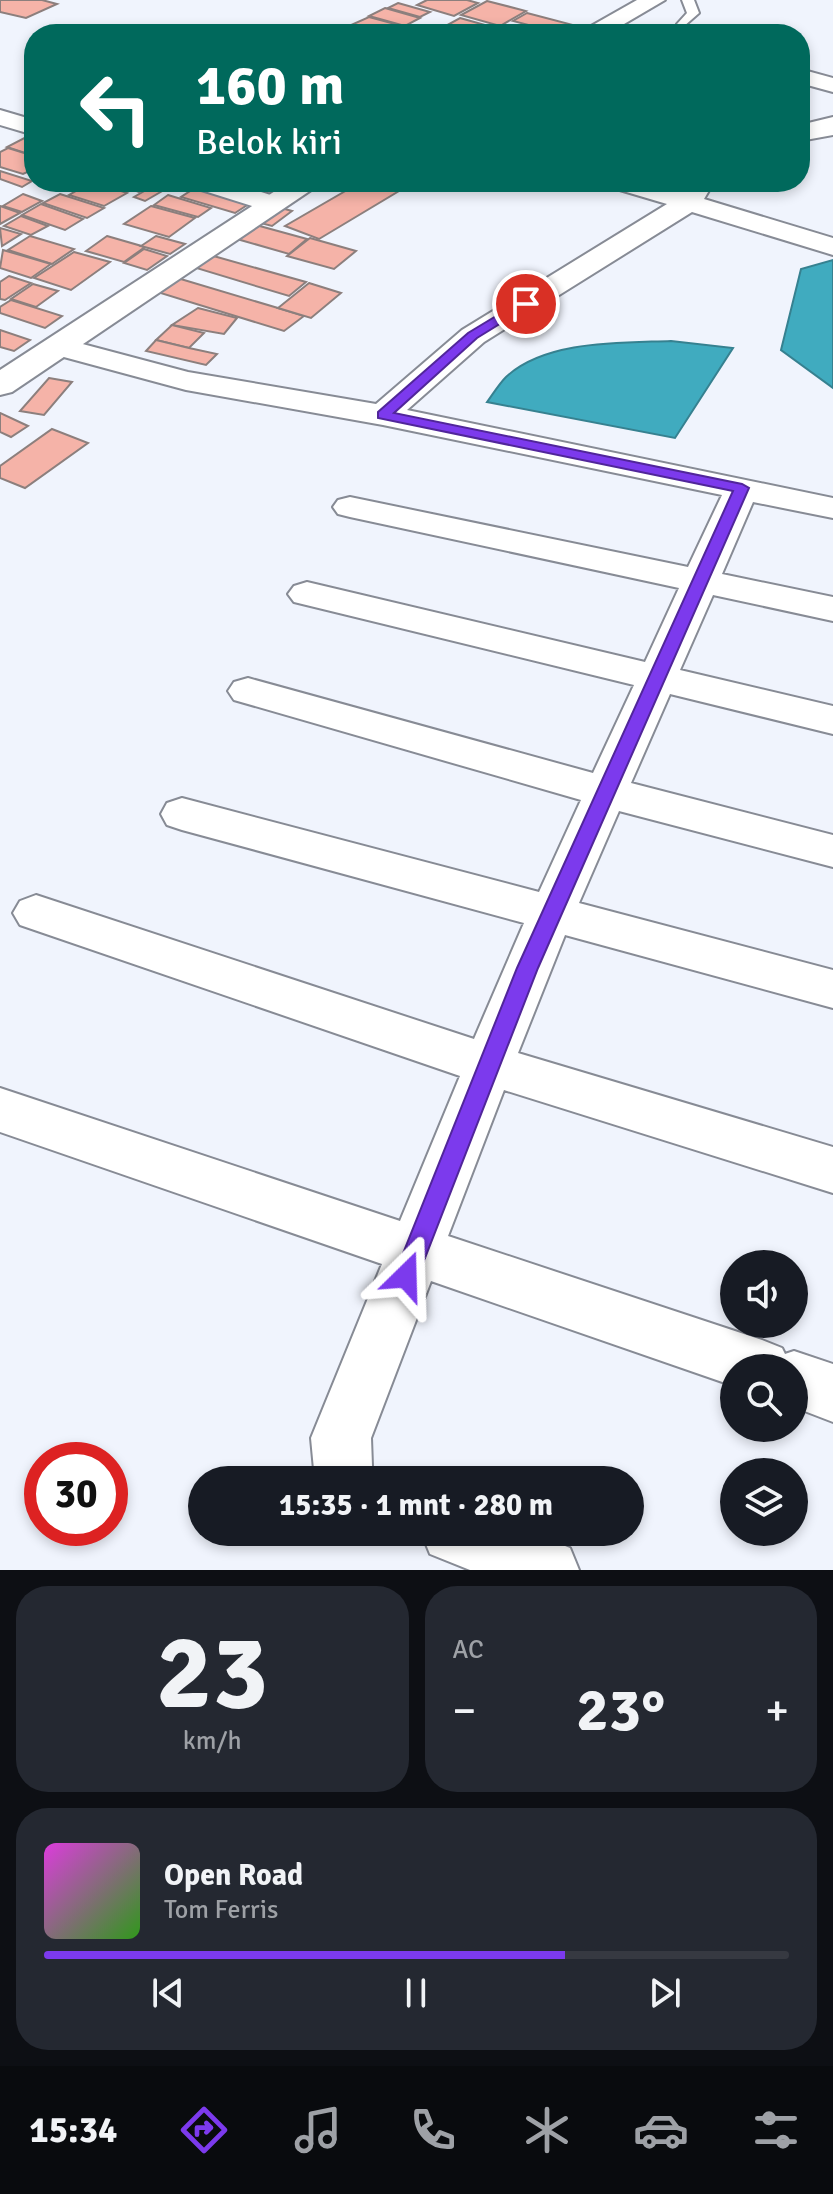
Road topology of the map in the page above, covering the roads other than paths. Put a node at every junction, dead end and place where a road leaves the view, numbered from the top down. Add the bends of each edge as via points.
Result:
1 (654, 0) edge
2 (688, 0) edge
3 (608, 24) edge
4 (683, 24) dead end
5 (810, 79) edge
6 (833, 85) edge
7 (0, 117) edge
8 (833, 124) edge
9 (24, 125) edge
10 (810, 132) edge
11 (234, 192) edge
12 (292, 192) edge
13 (695, 192) edge
14 (271, 204) junction
15 (833, 247) edge
16 (60, 347) junction
17 (0, 385) edge
18 (383, 415) junction
19 (742, 488) junction
20 (350, 507) dead end
21 (833, 508) edge
22 (701, 579) junction
23 (307, 594) dead end
24 (833, 609) edge
25 (656, 679) junction
26 (248, 691) dead end
27 (833, 720) edge
28 (606, 792) junction
29 (182, 814) dead end
30 (833, 851) edge
31 (553, 911) junction
32 (36, 913) dead end
33 (833, 989) edge
34 (489, 1065) junction
35 (0, 1110) edge
36 (833, 1170) edge
37 (417, 1249) junction
38 (721, 1354) edge
39 (808, 1384) edge
40 (833, 1393) edge
41 (342, 1466) edge
42 (487, 1546) edge
43 (548, 1570) edge

1 - 3 street
2 - 4 lane via 693,13
5 - 6 street
7 - 9 street
8 - 10 street
11 - 14 street
12 - 14 street
13 - 15 street
13 - 18 street via 473,336
14 - 16 street
16 - 17 street
16 - 18 street via 186,381
18 - 19 street
19 - 21 street
19 - 22 street
20 - 22 street
22 - 24 street
22 - 25 street
23 - 25 street
25 - 27 street
25 - 28 street
26 - 28 street
28 - 30 street
28 - 31 street
29 - 31 street
31 - 33 street
31 - 34 street
32 - 34 street
34 - 36 street
34 - 37 street
35 - 37 street
37 - 38 street
37 - 41 street via 341,1438
39 - 40 street
42 - 43 street

